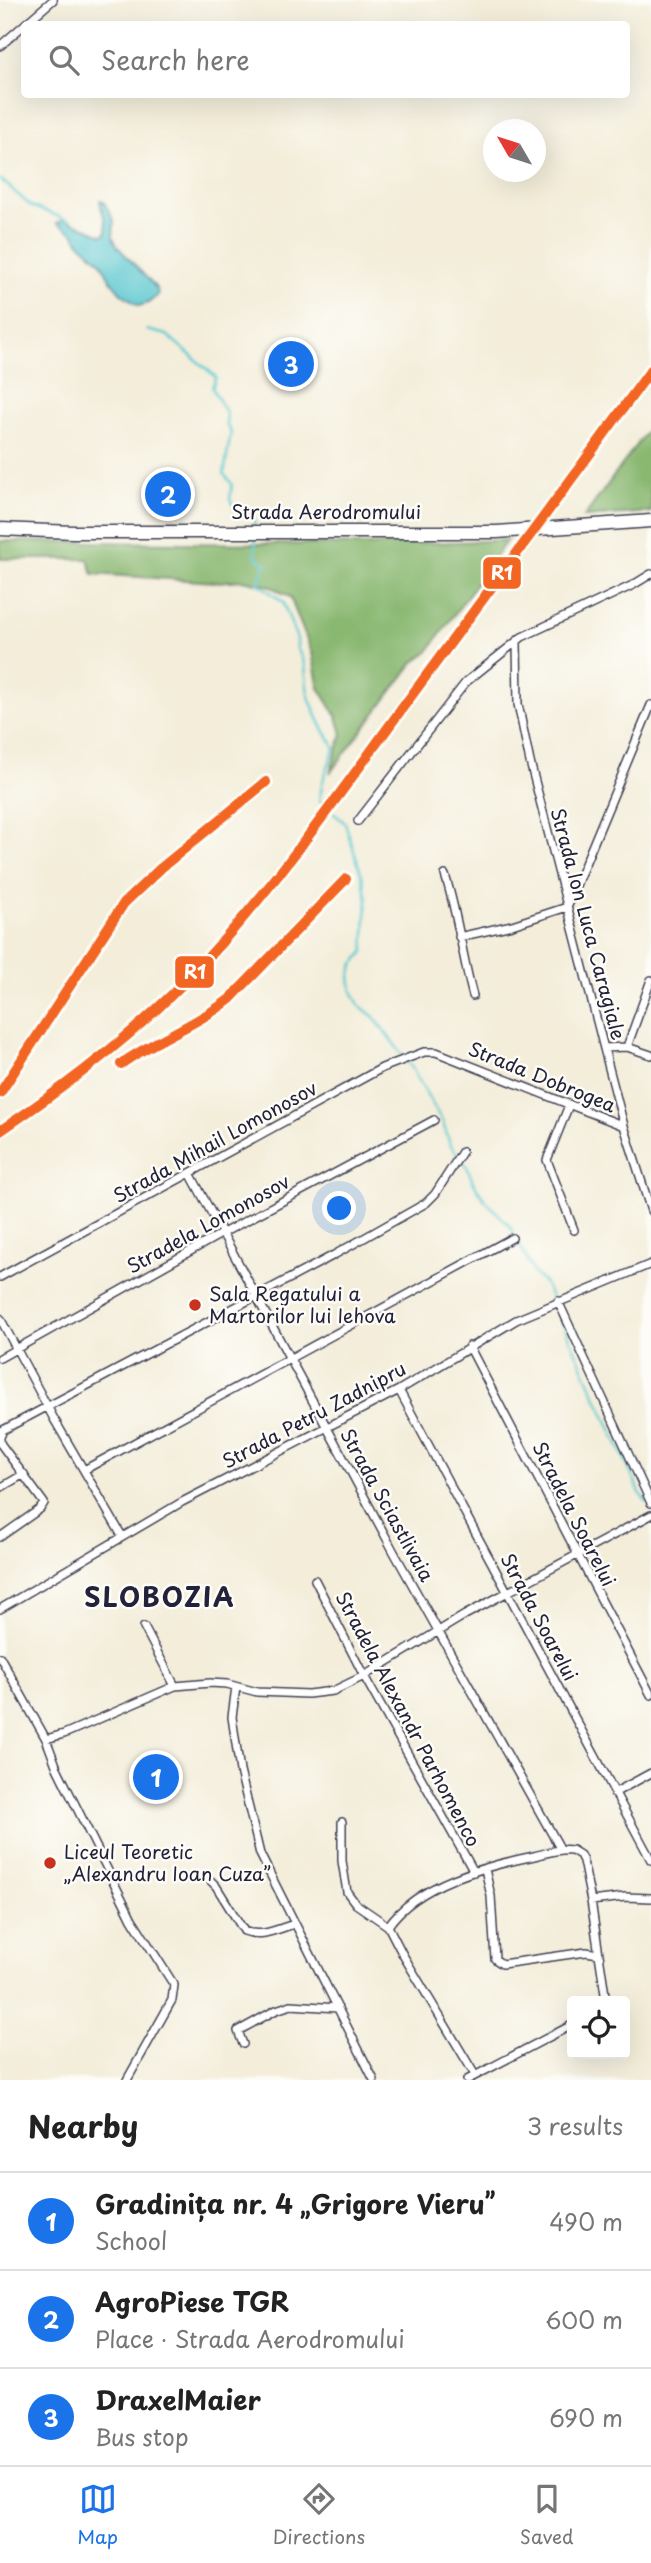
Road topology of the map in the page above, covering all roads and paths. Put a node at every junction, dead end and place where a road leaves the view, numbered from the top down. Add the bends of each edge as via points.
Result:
1 (53, 0) edge
2 (29, 21) edge
3 (21, 28) edge
4 (0, 46) edge
5 (651, 521) edge
6 (0, 529) edge
7 (651, 574) edge
8 (517, 642) junction
9 (651, 705) edge
10 (358, 821) dead end
11 (445, 875) dead end
12 (568, 907) junction
13 (459, 937) junction
14 (651, 980) edge
15 (473, 996) dead end
16 (627, 1047) junction
17 (604, 1048) junction
18 (651, 1055) edge
19 (449, 1057) joint
20 (569, 1105) junction
21 (434, 1120) dead end
22 (624, 1126) junction
23 (462, 1152) dead end
24 (190, 1173) junction
25 (651, 1210) edge
26 (574, 1230) dead end
27 (221, 1234) junction
28 (512, 1238) dead end
29 (651, 1264) edge
30 (0, 1277) edge
31 (256, 1296) junction
32 (558, 1301) junction
33 (0, 1318) edge
34 (469, 1346) junction
35 (17, 1348) junction
36 (0, 1358) edge
37 (290, 1358) junction
38 (399, 1390) junction
39 (48, 1406) junction
40 (327, 1428) junction
41 (1, 1435) edge
42 (84, 1469) junction
43 (24, 1474) junction
44 (0, 1488) edge
45 (651, 1503) edge
46 (651, 1515) edge
47 (122, 1536) junction
48 (0, 1537) edge
49 (577, 1553) junction
50 (315, 1580) dead end
51 (507, 1591) junction
52 (0, 1609) edge
53 (144, 1627) dead end
54 (438, 1629) junction
55 (0, 1657) edge
56 (364, 1676) junction
57 (175, 1686) junction
58 (236, 1687) junction
59 (651, 1696) edge
60 (46, 1739) junction
61 (651, 1773) edge
62 (614, 1793) junction
63 (342, 1822) dead end
64 (561, 1850) junction
65 (651, 1860) edge
66 (485, 1869) junction
67 (474, 1872) junction
68 (208, 1878) dead end
69 (651, 1898) edge
70 (591, 1901) junction
71 (294, 1924) junction
72 (388, 1926) junction
73 (599, 1954) junction
74 (605, 1996) edge
75 (338, 2008) junction
76 (567, 2028) edge
77 (243, 2044) dead end
78 (475, 2076) junction
79 (127, 2080) edge
80 (374, 2080) edge
81 (467, 2080) edge

1 - 2 street
3 - 4 street
5 - 6 highway, Strada Aerodromului via 497,532
7 - 8 street
8 - 10 street via 466,682
8 - 12 street, Strada Ion Luca Caragiale via 521,721
9 - 12 street
11 - 13 street
12 - 13 street
12 - 17 street, Strada Ion Luca Caragiale
13 - 15 street
14 - 16 street
16 - 17 street
16 - 18 street
17 - 22 street, Strada Ion Luca Caragiale
19 - 20 street, Strada Dobrogea
19 - 24 street, Strada Mihail Lomonosov via 424,1052 382,1068
20 - 22 street, Strada Dobrogea
20 - 26 street via 547,1160
21 - 27 street, Stradela Lomonosov
22 - 25 street, Strada Ion Luca Caragiale
23 - 31 street via 426,1203
24 - 27 street, Strada Sciastlivaia
24 - 30 street, Strada Mihail Lomonosov
27 - 31 street, Strada Sciastlivaia
27 - 35 street, Stradela Lomonosov
28 - 37 street
29 - 32 street, Strada Petru Zadnipru
31 - 37 street, Strada Sciastlivaia
31 - 39 street
32 - 34 street, Strada Petru Zadnipru
32 - 45 street
33 - 35 street
34 - 38 street, Strada Petru Zadnipru
34 - 49 street, Stradela Soarelui
35 - 36 street, Stradela Lomonosov
35 - 39 street
37 - 40 street, Strada Sciastlivaia
37 - 42 street
38 - 40 street, Strada Petru Zadnipru
38 - 51 street, Strada Soarelui
39 - 41 street
39 - 42 street
40 - 47 street, Strada Petru Zadnipru
40 - 54 street, Strada Sciastlivaia
41 - 43 street via 0,1443
42 - 47 street
43 - 44 street
43 - 48 street via 44,1503
46 - 49 street
47 - 52 street, Strada Petru Zadnipru
49 - 51 street
49 - 59 street, Stradela Soarelui
50 - 56 street, Stradela Alexandr Parhomenco
51 - 54 street
51 - 62 street, Strada Soarelui
53 - 57 street
54 - 56 street
54 - 64 street, Strada Sciastlivaia
55 - 60 street
56 - 58 street via 326,1693 257,1692
56 - 67 street, Stradela Alexandr Parhomenco
57 - 58 street via 210,1683
57 - 60 street
58 - 71 street via 232,1717 260,1854
60 - 79 street via 132,1919 174,1985 172,2000
61 - 62 street
62 - 65 street, Strada Soarelui
63 - 72 street via 347,1892 355,1904
64 - 66 street
64 - 70 street via 580,1855
66 - 67 street
66 - 73 street, Stradela Alexandr Parhomenco via 498,1962
67 - 72 street via 419,1896
68 - 71 street via 244,1931 264,1933
69 - 70 street
70 - 73 street
71 - 75 street
72 - 78 street
73 - 74 street
75 - 77 street via 303,2004 276,2010 238,2031
75 - 80 street
76 - 78 street
78 - 81 street

